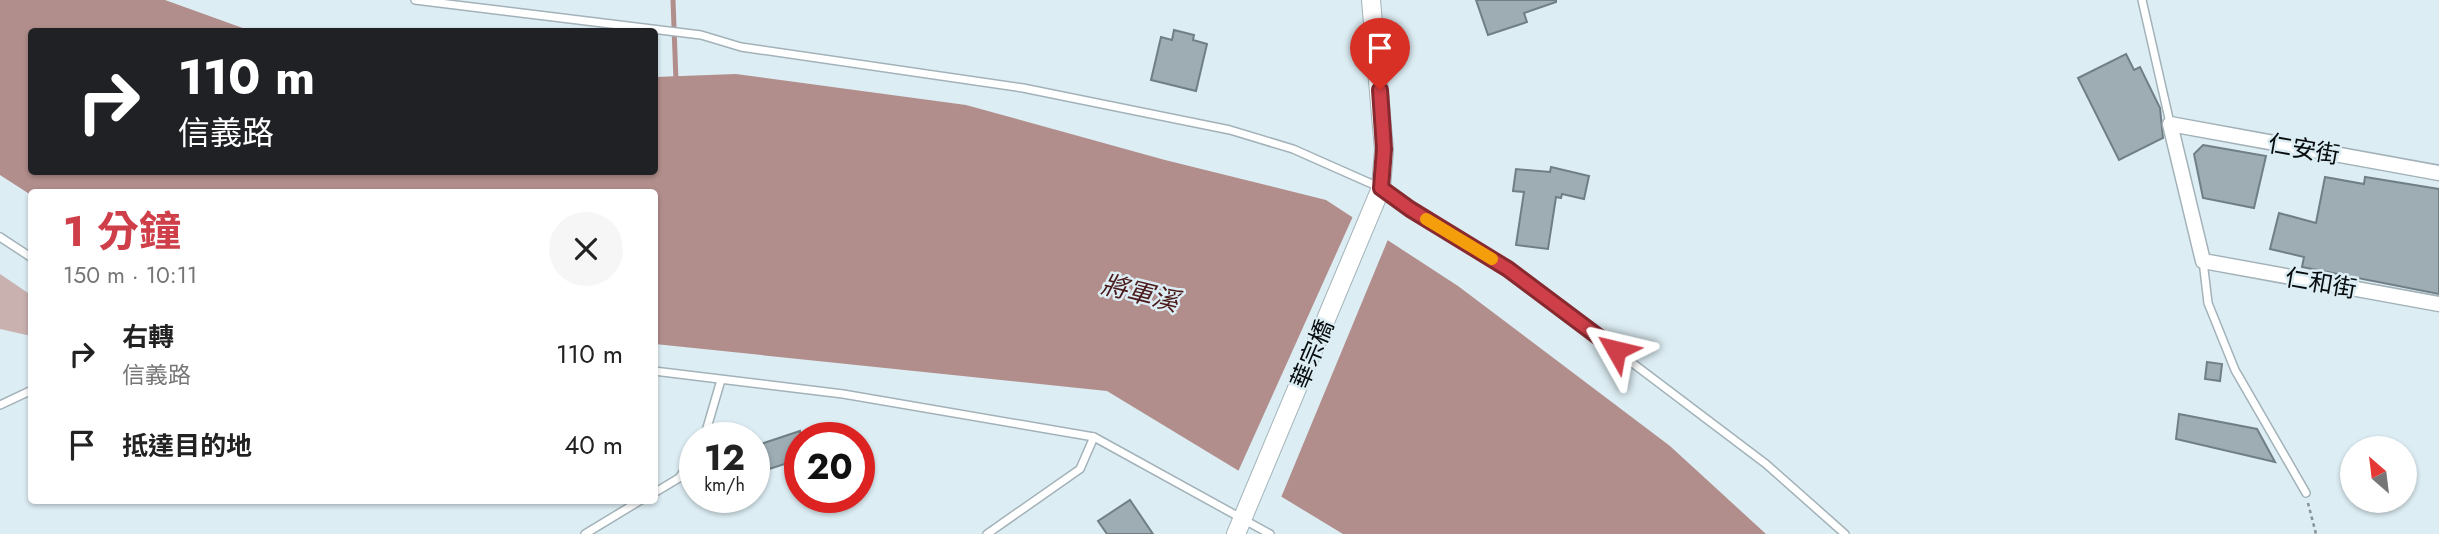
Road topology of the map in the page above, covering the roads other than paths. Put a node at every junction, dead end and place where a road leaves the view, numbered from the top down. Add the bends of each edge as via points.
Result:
1 (415, 0) edge
2 (1371, 0) edge
3 (2142, 0) edge
4 (644, 28) edge
5 (658, 30) edge
6 (2170, 124) junction
7 (2439, 173) edge
8 (1381, 188) junction
9 (0, 237) edge
10 (28, 255) edge
11 (2203, 261) junction
12 (2439, 304) edge
13 (658, 372) edge
14 (722, 380) junction
15 (28, 392) edge
16 (0, 405) edge
17 (709, 422) edge
18 (1094, 436) junction
19 (679, 478) edge
20 (658, 490) edge
21 (2306, 493) road end
22 (634, 504) edge
23 (1239, 527) edge
24 (585, 534) edge
25 (987, 534) edge
26 (1270, 534) edge
27 (1845, 534) edge

1 - 4 lane
2 - 8 street, 華宗橋 via 1384,149
3 - 6 lane
5 - 8 lane via 701,35 741,47 1023,88 1230,130 1293,149
6 - 7 street, 仁安街
6 - 11 street
8 - 23 street, 華宗橋
8 - 27 lane via 1508,269 1766,464
9 - 10 lane
11 - 12 street, 仁和街
11 - 21 lane via 2208,303 2235,370
13 - 14 lane
14 - 17 lane
14 - 18 lane via 843,394
15 - 16 lane
18 - 23 lane
18 - 25 lane via 1080,470
19 - 20 lane
22 - 24 lane
23 - 26 lane

